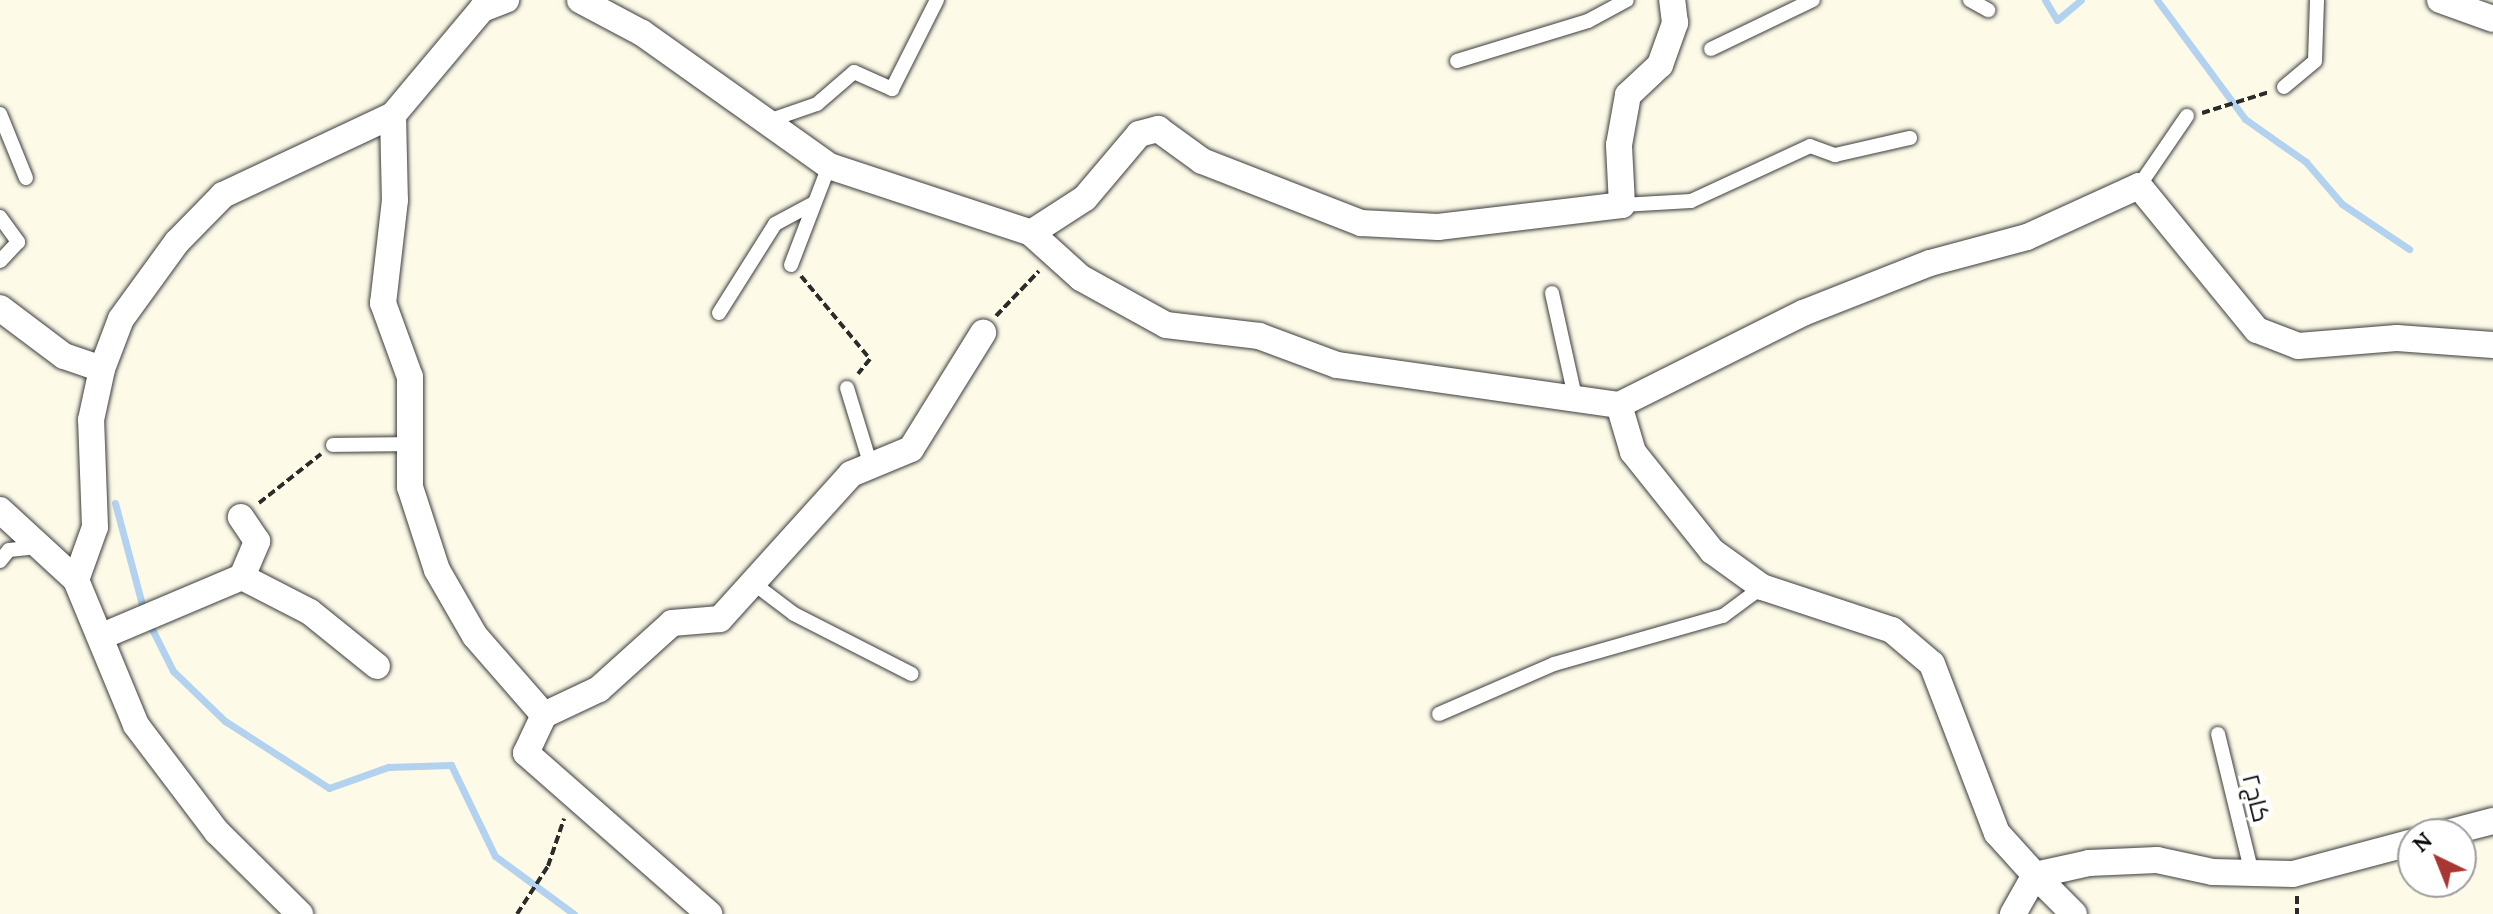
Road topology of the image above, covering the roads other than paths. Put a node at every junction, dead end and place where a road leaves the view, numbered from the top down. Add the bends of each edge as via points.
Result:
1 (580, 0) edge
2 (937, 0) edge
3 (1627, 0) edge
4 (1672, 0) edge
5 (1813, 0) edge
6 (1970, 0) edge
7 (2317, 0) edge
8 (2440, 0) edge
9 (488, 3) edge
10 (1988, 10) dead end
11 (2493, 19) edge
12 (1711, 49) dead end
13 (1457, 61) dead end
14 (2284, 87) road end
15 (0, 114) edge
16 (393, 115) junction
17 (2187, 116) dead end
18 (761, 123) junction
19 (1910, 138) dead end
20 (829, 166) junction
21 (26, 178) dead end
22 (2139, 186) junction
23 (814, 203) junction
24 (1622, 205) junction
25 (0, 217) edge
26 (1031, 233) junction
27 (0, 261) edge
28 (791, 265) road end
29 (1552, 293) dead end
30 (0, 308) edge
31 (719, 313) dead end
32 (983, 333) road end
33 (2493, 345) edge
34 (102, 369) junction
35 (847, 388) road end
36 (1575, 397) junction
37 (1619, 405) junction
38 (410, 444) junction
39 (333, 445) road end
40 (871, 466) junction
41 (0, 510) edge
42 (241, 517) road end
43 (40, 547) junction
44 (0, 561) edge
45 (242, 577) junction
46 (76, 580) junction
47 (757, 586) junction
48 (1762, 587) junction
49 (100, 637) junction
50 (377, 666) dead end
51 (912, 674) dead end
52 (1439, 714) dead end
53 (544, 715) junction
54 (2218, 734) dead end
55 (2397, 846) edge
56 (2252, 873) junction
57 (2035, 875) junction
58 (300, 914) edge
59 (709, 914) edge
60 (2013, 914) edge
61 (2074, 914) edge

1 - 18 street via 642,33
2 - 18 lane via 892,89 854,72 817,104
3 - 13 lane via 1588,21
4 - 24 street via 1675,23 1660,65 1628,95 1619,145
5 - 12 lane
6 - 10 lane
7 - 14 lane via 2315,61
8 - 11 street
9 - 16 street
15 - 21 lane
16 - 34 street via 223,195 121,319
16 - 38 street via 395,200 383,303 410,377
17 - 22 lane
18 - 20 street
19 - 24 lane via 1835,155 1810,146 1691,201
20 - 23 lane
20 - 26 street
22 - 33 street via 2257,330 2298,346 2397,338
22 - 37 street via 2027,237 1930,263 1803,313
23 - 28 lane
23 - 31 lane via 775,224
24 - 26 street via 1438,227 1361,223 1216,167 1158,129 1139,134 1085,198
25 - 27 lane via 18,242
26 - 36 street via 1055,255 1166,325 1259,336 1337,365
29 - 36 lane
30 - 34 street via 64,356
32 - 40 street via 911,449
34 - 46 street via 91,420 95,527
35 - 40 lane
36 - 37 street
37 - 48 street via 1633,452 1677,515
38 - 39 lane
38 - 53 street via 410,487 437,570 475,636
40 - 47 street via 815,507
41 - 43 street
42 - 45 street via 257,541
43 - 44 lane via 9,550
43 - 46 street
45 - 49 street
45 - 50 street via 310,612
46 - 49 street
47 - 51 lane
47 - 53 street via 720,619 672,623 599,689
48 - 52 lane via 1723,616 1554,664
48 - 57 street via 1892,630 1932,664 1997,833
49 - 58 street via 136,725 217,832
53 - 59 street via 526,753 571,798
54 - 56 lane, کاج۲
55 - 56 street via 2293,874
56 - 57 street via 2157,860 2089,863
57 - 60 street
57 - 61 street

